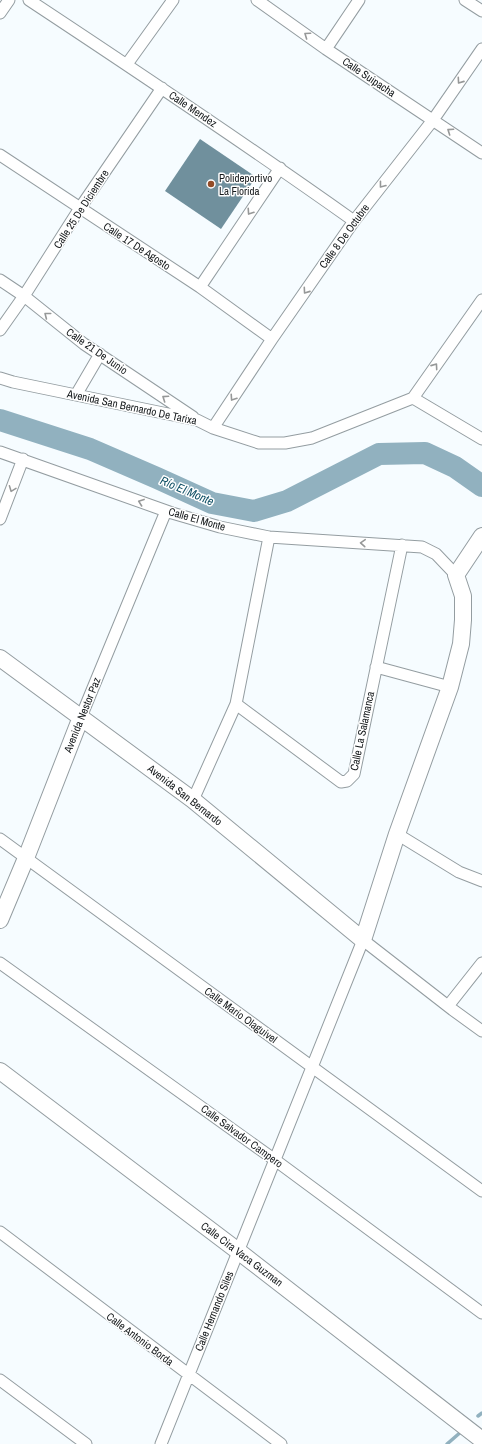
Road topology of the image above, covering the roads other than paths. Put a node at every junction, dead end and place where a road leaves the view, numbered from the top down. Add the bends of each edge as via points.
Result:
1 (9, 0) edge
2 (29, 0) edge
3 (173, 0) edge
4 (258, 0) edge
5 (359, 0) edge
6 (465, 0) edge
7 (482, 11) edge
8 (0, 13) edge
9 (326, 49) junction
10 (482, 49) edge
11 (126, 64) junction
12 (162, 88) junction
13 (433, 120) junction
14 (482, 153) edge
15 (0, 155) edge
16 (280, 168) junction
17 (80, 208) junction
18 (354, 221) junction
19 (0, 280) edge
20 (200, 287) junction
21 (24, 296) junction
22 (482, 300) edge
23 (0, 330) edge
24 (272, 339) junction
25 (100, 354) junction
26 (0, 378) edge
27 (76, 395) junction
28 (413, 398) junction
29 (197, 420) junction
30 (213, 428) junction
31 (482, 439) edge
32 (0, 452) edge
33 (23, 459) junction
34 (166, 511) junction
35 (0, 519) edge
36 (482, 536) edge
37 (269, 537) junction
38 (402, 545) junction
39 (456, 575) junction
40 (0, 658) edge
41 (376, 667) junction
42 (450, 687) junction
43 (236, 704) junction
44 (81, 717) junction
45 (193, 800) junction
46 (397, 834) junction
47 (0, 839) edge
48 (26, 858) junction
49 (482, 881) edge
50 (0, 920) edge
51 (363, 940) junction
52 (0, 963) edge
53 (482, 963) edge
54 (448, 1006) junction
55 (482, 1031) edge
56 (312, 1067) junction
57 (0, 1071) edge
58 (275, 1160) junction
59 (482, 1191) edge
60 (0, 1232) edge
61 (238, 1251) junction
62 (482, 1313) edge
63 (188, 1375) junction
64 (0, 1380) edge
65 (482, 1440) edge
66 (86, 1444) edge
67 (161, 1444) edge
68 (281, 1444) edge

1 - 8 street
2 - 11 street, Calle Mendez
3 - 11 street
9 -> 4 street, Calle Suipacha
5 - 9 street
6 - 7 street
9 - 13 street, Calle Suipacha
10 -> 13 street, Calle 8 De Octubre
11 - 12 street, Calle Mendez
12 - 16 street, Calle Mendez
12 - 17 street, Calle 25 De Diciembre
14 -> 13 street, Calle Suipacha
13 -> 18 street, Calle 8 De Octubre
15 - 17 street, Calle 17 De Agosto
16 - 18 street, Calle Mendez
16 -> 20 street
17 - 20 street, Calle 17 De Agosto
17 - 21 street, Calle 25 De Diciembre
18 -> 24 street, Calle 8 De Octubre
19 - 21 street, Calle 21 De Junio
20 - 24 street, Calle 17 De Agosto
21 - 23 street, Calle 25 De Diciembre
25 -> 21 street, Calle 21 De Junio
28 -> 22 street
24 -> 30 street, Calle 8 De Octubre
25 - 27 street
29 -> 25 street, Calle 21 De Junio
26 - 27 street, Avenida San Bernardo De Tarixa
27 - 29 street, Avenida San Bernardo De Tarixa
28 - 30 street, Avenida San Bernardo De Tarixa via 312,438 285,443 259,443
28 - 31 street
29 - 30 street, Avenida San Bernardo De Tarixa
32 - 33 street, Calle El Monte
34 -> 33 street, Calle El Monte
33 -> 35 street
34 - 37 street, Calle El Monte via 220,527
34 - 44 street, Avenida Nestor Paz
36 - 39 street
38 -> 37 street, Calle El Monte
37 - 43 street
38 - 39 street via 422,547 436,554
38 - 41 street, Calle La Salamanca
39 - 42 street via 463,596 463,620 461,644
40 - 44 street, Avenida San Bernardo
41 - 42 street
41 - 43 street, Calle La Salamanca via 354,774 347,781 341,782
42 - 46 street
43 - 45 street
44 - 45 street, Avenida San Bernardo
44 - 48 street, Avenida Nestor Paz
45 - 51 street, Avenida San Bernardo
46 - 49 street via 458,872
46 - 51 street
47 - 48 street, Calle Mario Olaguivel
48 - 50 street, Avenida Nestor Paz
48 - 56 street, Calle Mario Olaguivel
51 - 54 street, Avenida San Bernardo
51 - 56 street
52 - 58 street, Calle Salvador Campero
53 - 54 street
54 - 55 street, Avenida San Bernardo
56 - 58 street, Calle Hernando Siles
56 - 59 street, Calle Mario Olaguivel
57 - 61 street, Calle Cira Vaca Guzman
58 - 61 street, Calle Hernando Siles
58 - 62 street, Calle Salvador Campero
60 - 63 street, Calle Antonio Borda
61 - 63 street, Calle Hernando Siles
61 - 65 street, Calle Cira Vaca Guzman
63 - 67 street, Calle Hernando Siles
63 - 68 street, Calle Antonio Borda
64 - 66 street

